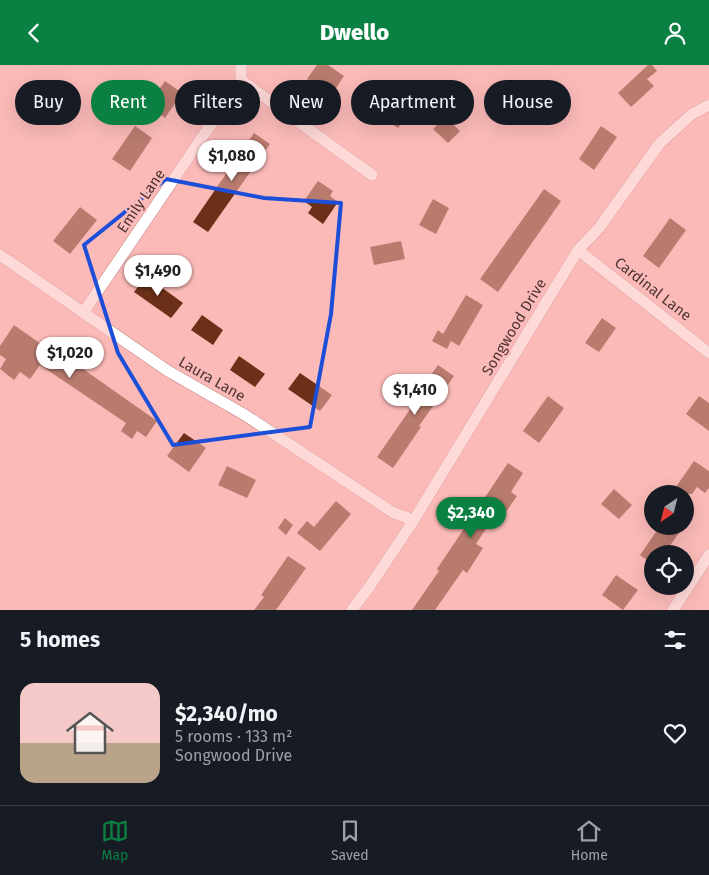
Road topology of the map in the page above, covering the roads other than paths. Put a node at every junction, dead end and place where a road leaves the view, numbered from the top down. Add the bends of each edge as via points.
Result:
1 (241, 65) edge
2 (241, 80) edge
3 (260, 95) edge
4 (709, 105) edge
5 (211, 125) edge
6 (372, 175) dead end
7 (578, 250) junction
8 (0, 255) edge
9 (84, 313) junction
10 (709, 353) edge
11 (412, 523) junction
12 (709, 555) edge
13 (352, 610) edge
14 (673, 610) edge

1 - 2 street
3 - 6 street
4 - 7 street, Songwood Drive via 692,114 660,143 599,228
5 - 9 street, Emily Lane
7 - 10 street, Cardinal Lane
7 - 11 street, Songwood Drive
8 - 9 street, Laura Lane
9 - 11 street, Laura Lane via 168,371 245,415
11 - 13 street, Songwood Drive
12 - 14 street

